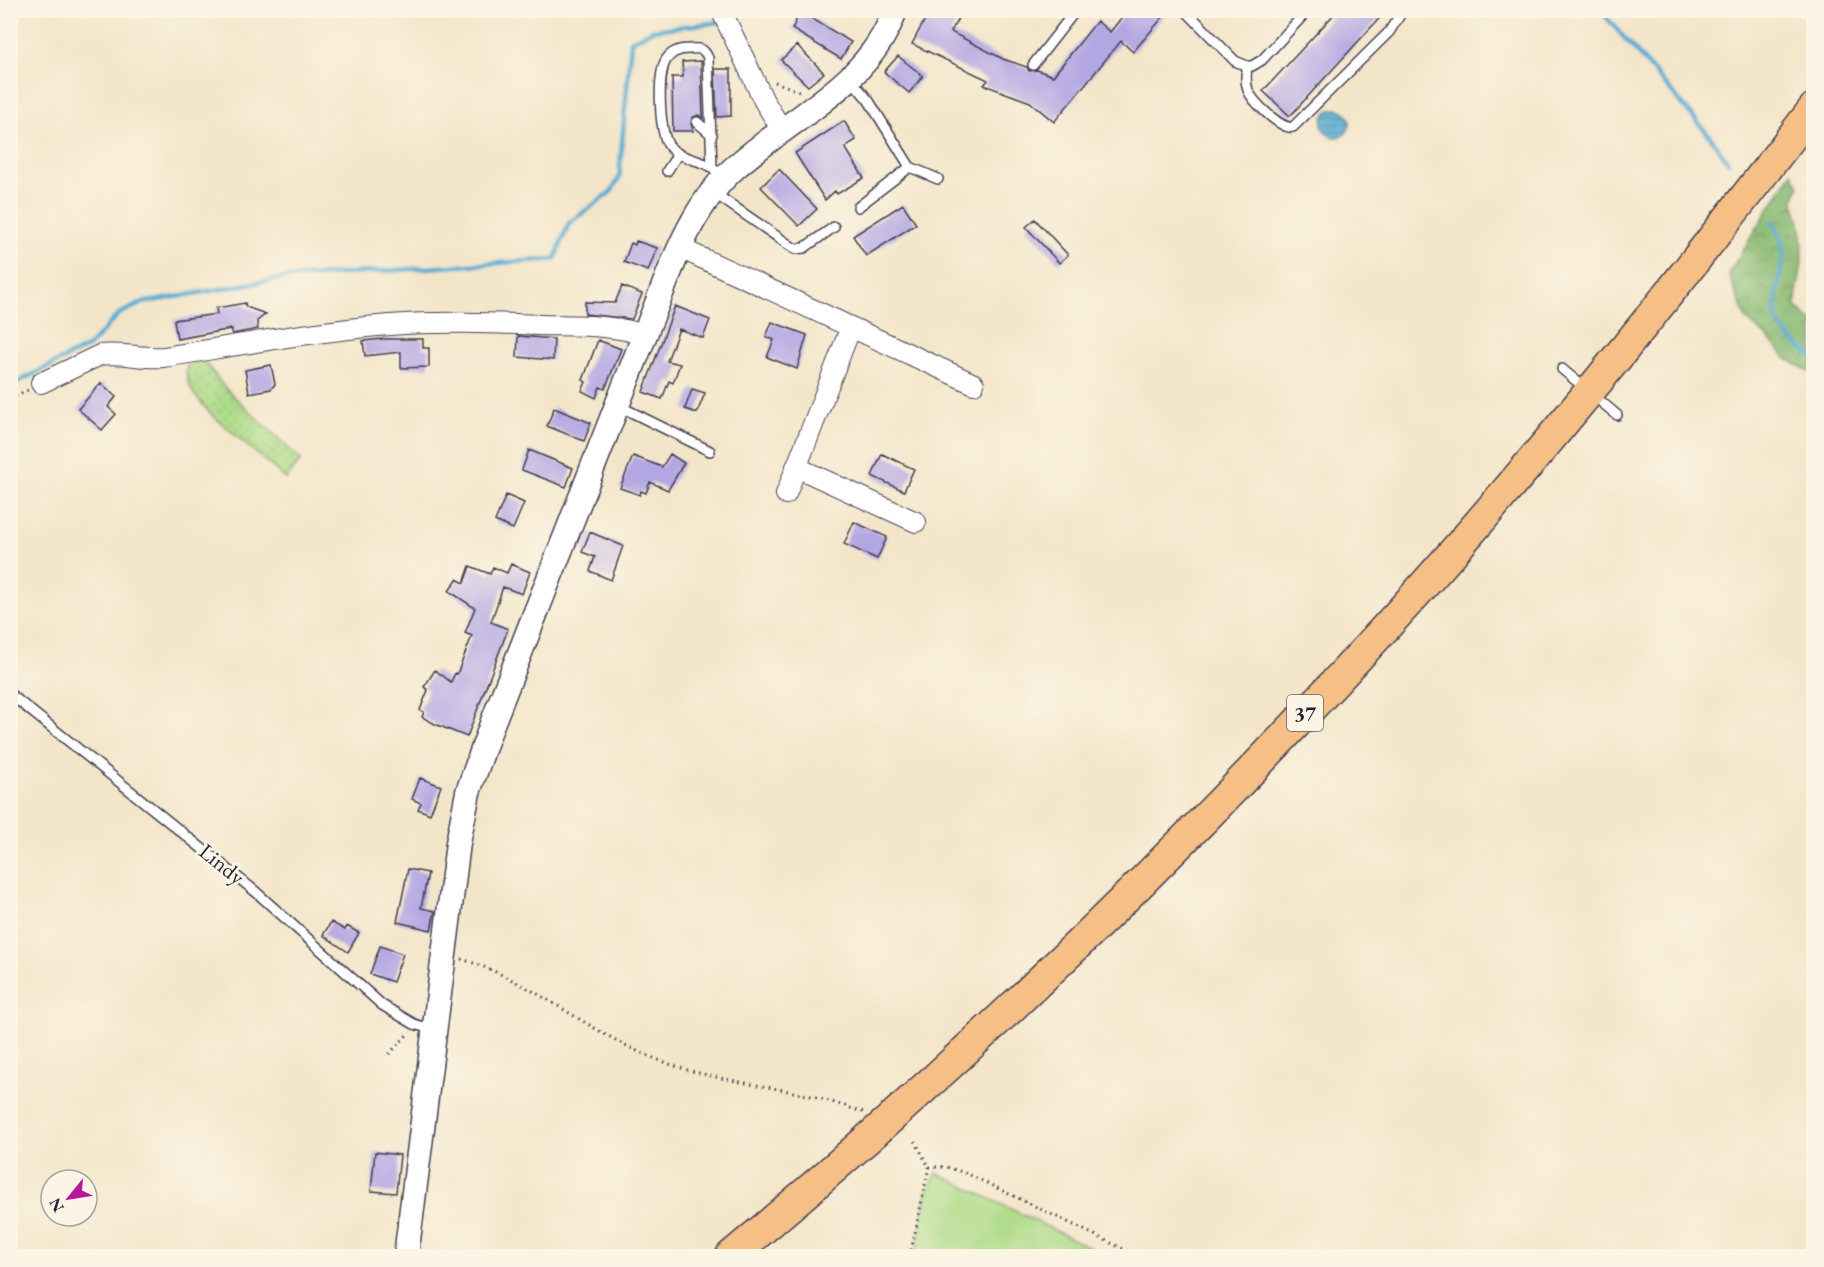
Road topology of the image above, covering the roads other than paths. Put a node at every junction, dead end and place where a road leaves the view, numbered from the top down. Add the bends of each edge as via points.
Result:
1 (895, 10) edge
2 (1076, 10) edge
3 (1185, 10) edge
4 (1308, 10) edge
5 (1403, 10) edge
6 (724, 16) edge
7 (1033, 64) dead end
8 (1247, 66) junction
9 (850, 78) junction
10 (1814, 108) edge
11 (698, 122) dead end
12 (782, 130) junction
13 (712, 135) junction
14 (678, 154) junction
15 (910, 167) junction
16 (667, 171) dead end
17 (716, 179) junction
18 (938, 179) dead end
19 (858, 207) dead end
20 (834, 227) dead end
21 (680, 248) junction
22 (851, 327) junction
23 (644, 335) junction
24 (1562, 369) dead end
25 (41, 383) dead end
26 (974, 384) dead end
27 (1589, 392) junction
28 (617, 405) junction
29 (1617, 415) dead end
30 (710, 451) dead end
31 (796, 467) junction
32 (786, 494) dead end
33 (916, 522) dead end
34 (10, 694) edge
35 (426, 1028) junction
36 (407, 1248) edge
37 (732, 1257) edge

1 - 9 street via 878,46
2 - 7 lane
3 - 8 lane via 1235,61
4 - 8 lane via 1262,60
5 - 8 lane via 1389,32 1293,127 1281,125 1251,97
6 - 12 street
9 - 12 street
9 - 15 lane
10 - 27 main road, 37
11 - 13 lane
12 - 17 street
13 - 14 lane via 708,57 699,48 681,49 666,59 661,81 664,133 669,146
13 - 17 lane
14 - 16 lane
14 - 17 lane
15 - 18 lane
15 - 19 lane
17 - 20 lane via 795,249 804,248
17 - 21 street
21 - 22 street
21 - 23 street
22 - 26 street
22 - 31 street
23 - 25 street via 576,326 392,325 164,357 100,355
23 - 28 street
24 - 27 lane
27 - 29 lane
27 - 37 main road, 37 via 1417,592 1169,854 961,1055
28 - 30 lane
28 - 35 street via 468,792 443,955
31 - 32 street
31 - 33 street
34 - 35 lane, Lindy via 264,898 382,1005
35 - 36 street

